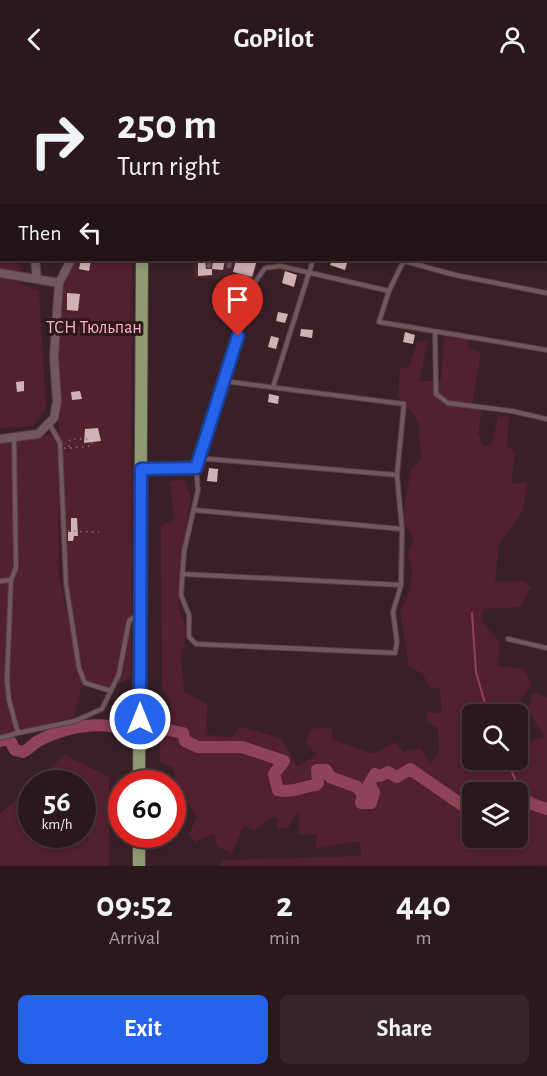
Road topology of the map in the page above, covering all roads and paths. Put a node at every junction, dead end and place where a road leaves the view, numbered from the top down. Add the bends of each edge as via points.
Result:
1 (35, 261) edge
2 (70, 261) edge
3 (144, 261) edge
4 (209, 261) edge
5 (230, 261) edge
6 (314, 261) edge
7 (404, 261) edge
8 (407, 261) edge
9 (209, 266) dead end
10 (229, 266) dead end
11 (309, 272) junction
12 (0, 273) edge
13 (37, 279) junction
14 (59, 283) junction
15 (389, 291) junction
16 (547, 292) edge
17 (435, 332) junction
18 (547, 350) edge
19 (223, 381) junction
20 (273, 387) junction
21 (547, 419) edge
22 (49, 423) junction
23 (14, 438) junction
24 (0, 439) edge
25 (60, 448) junction
26 (69, 448) junction
27 (198, 458) junction
28 (196, 468) junction
29 (141, 469) junction
30 (397, 476) junction
31 (194, 510) junction
32 (402, 529) junction
33 (64, 530) junction
34 (99, 532) dead end
35 (182, 574) junction
36 (12, 580) junction
37 (0, 581) edge
38 (401, 585) junction
39 (141, 612) junction
40 (508, 639) dead end
41 (547, 648) edge
42 (111, 691) junction
43 (18, 733) junction
44 (0, 738) edge
45 (140, 770) edge
46 (139, 848) edge
47 (139, 866) edge

1 - 13 street
2 - 14 street
3 - 29 main road
4 - 9 lane
5 - 10 lane
6 - 11 lane
7 - 15 lane
8 - 16 lane via 455,275
11 - 15 lane
11 - 19 lane via 280,266 265,268 255,282
11 - 20 lane
12 - 13 street
13 - 14 street
14 - 22 street via 54,357 57,401
15 - 17 lane via 379,321
17 - 18 lane
17 - 21 lane via 436,394 448,403
19 - 20 lane
19 - 27 lane
20 - 30 lane via 404,404
22 - 23 street via 38,434
22 - 25 lane
23 - 24 street
23 - 36 lane via 17,550
25 - 26 path
25 - 33 lane
26 - 26 path via 70,439 92,441 92,446
27 - 28 lane
27 - 30 lane
28 - 29 lane
28 - 31 lane via 198,490
29 - 39 main road
30 - 32 lane
31 - 32 lane
31 - 35 lane
32 - 38 lane
33 - 34 path
33 - 42 lane via 66,584 79,668 85,683
35 - 38 lane
35 - 38 lane via 181,595 189,615 189,637 196,644 208,645 395,653 393,612
36 - 37 lane
36 - 43 lane via 7,680
39 - 42 lane via 129,621 119,674
39 - 45 main road
40 - 41 lane
42 - 43 lane via 102,709 75,720
43 - 44 lane
46 - 47 main road

